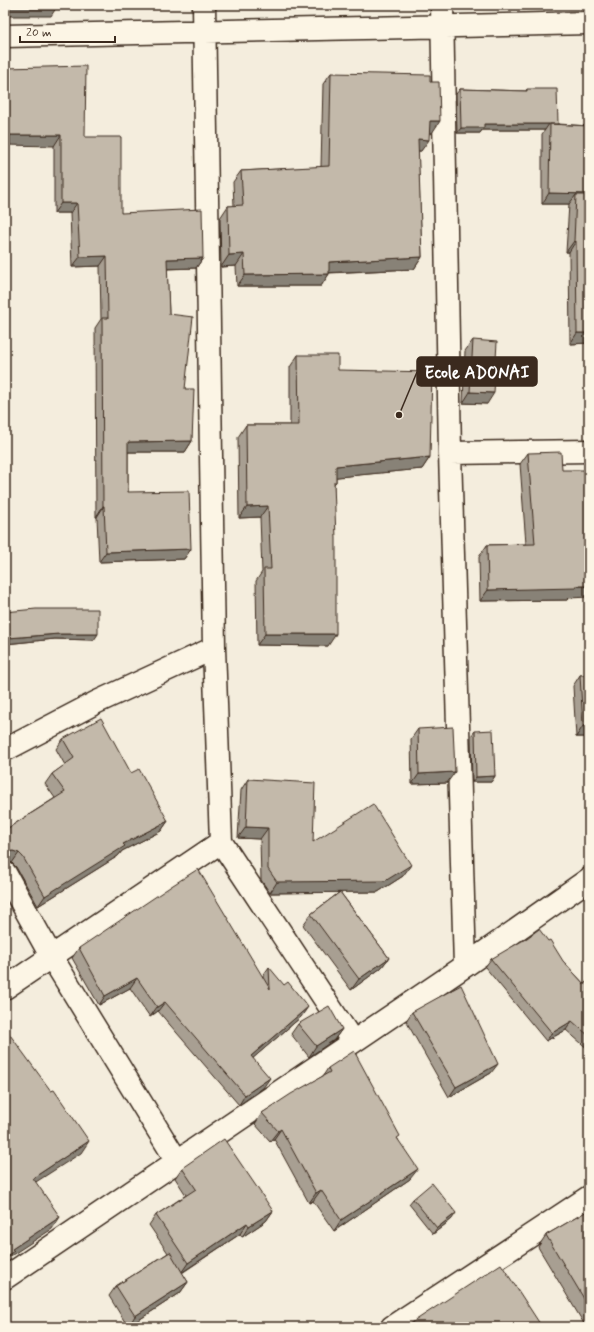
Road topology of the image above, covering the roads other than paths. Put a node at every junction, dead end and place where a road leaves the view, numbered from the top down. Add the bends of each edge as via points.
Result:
1 (204, 5) edge
2 (443, 16) edge
3 (589, 23) edge
4 (204, 32) junction
5 (5, 36) edge
6 (589, 450) edge
7 (450, 453) junction
8 (214, 648) junction
9 (5, 750) edge
10 (221, 842) junction
11 (5, 873) edge
12 (589, 879) edge
13 (51, 956) junction
14 (465, 966) junction
15 (5, 988) edge
16 (352, 1042) junction
17 (177, 1161) junction
18 (589, 1197) edge
19 (5, 1278) edge
20 (392, 1327) edge

1 - 4 street
2 - 3 street
2 - 4 street
2 - 7 street
4 - 5 street
4 - 8 street
6 - 7 street
7 - 14 street
8 - 9 street via 97,702
8 - 10 street
10 - 13 street
10 - 16 street
11 - 13 street
12 - 14 street
13 - 15 street
13 - 17 street
14 - 16 street
16 - 17 street
17 - 19 street
18 - 20 street

